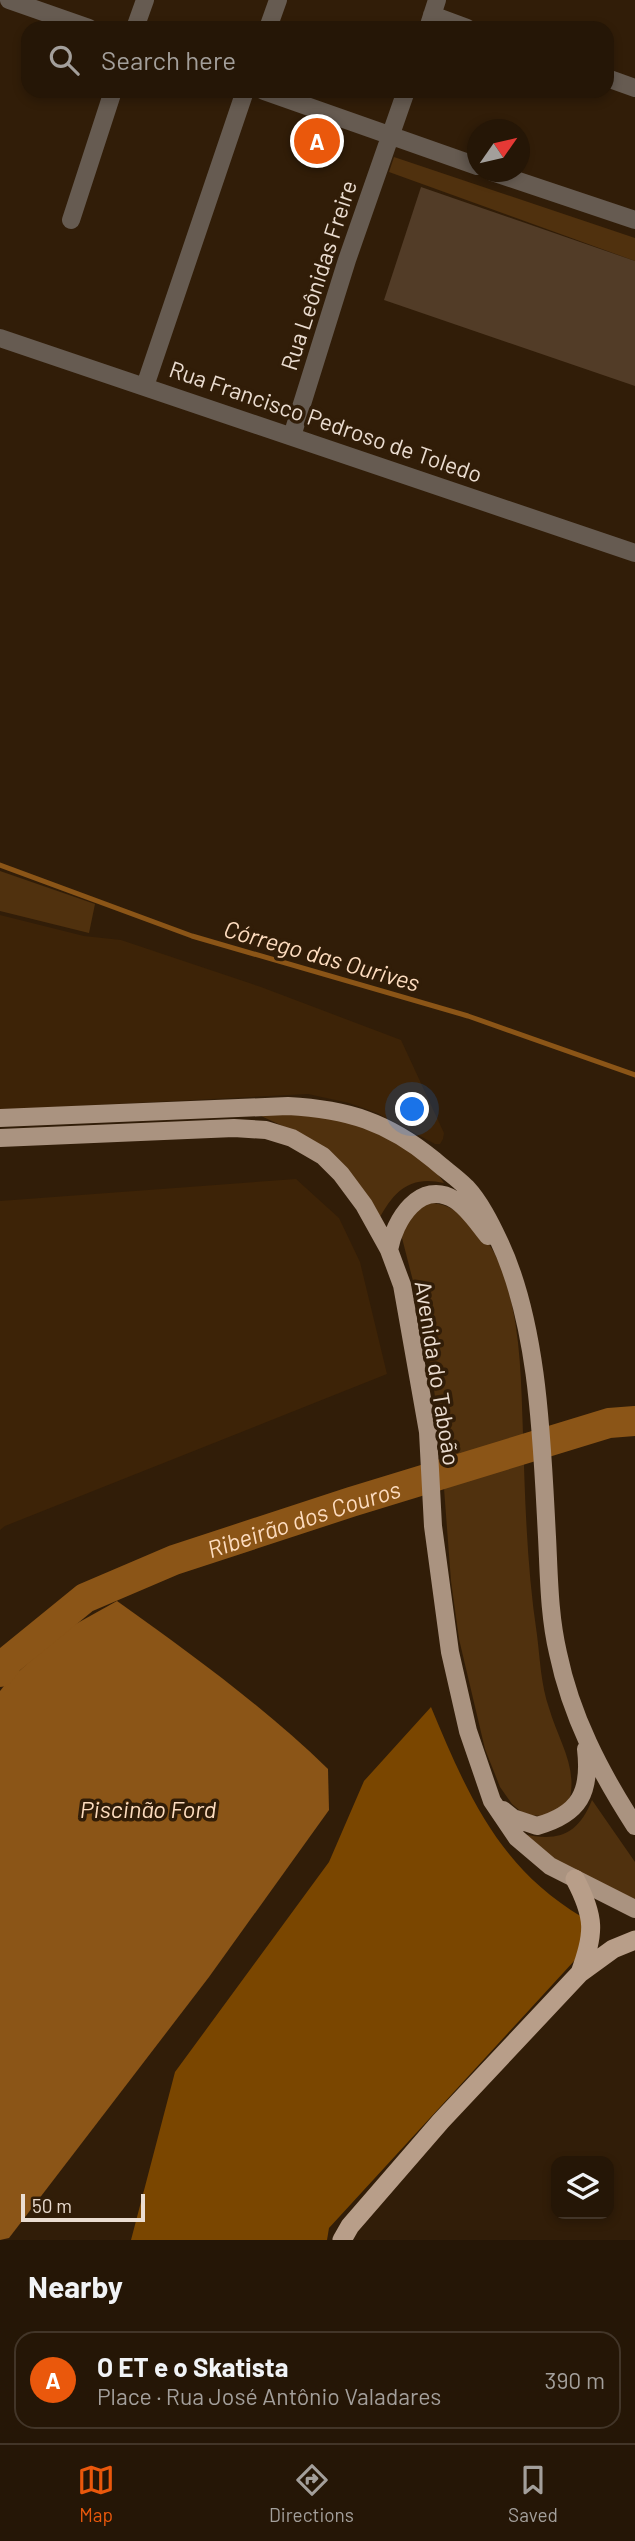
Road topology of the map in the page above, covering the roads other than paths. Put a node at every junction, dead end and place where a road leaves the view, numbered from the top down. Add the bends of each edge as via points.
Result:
1 (9, 0) edge
2 (145, 0) edge
3 (278, 0) edge
4 (69, 21) edge
5 (138, 21) edge
6 (270, 21) edge
7 (614, 80) edge
8 (635, 88) edge
9 (112, 98) edge
10 (243, 98) edge
11 (283, 98) edge
12 (404, 98) edge
13 (390, 137) junction
14 (467, 162) edge
15 (522, 182) edge
16 (71, 220) dead end
17 (635, 220) edge
18 (0, 338) edge
19 (145, 386) junction
20 (292, 436) junction
21 (635, 552) edge
22 (0, 1118) edge
23 (0, 1138) edge
24 (453, 1176) junction
25 (441, 1194) junction
26 (389, 1250) junction
27 (504, 1250) junction
28 (585, 1740) junction
29 (492, 1801) junction
30 (635, 1826) edge
31 (575, 1879) junction
32 (635, 1909) edge
33 (635, 1940) edge
34 (580, 1973) junction
35 (342, 2240) edge

1 - 4 street
2 - 5 street
3 - 6 street
7 - 8 street
9 - 16 street
10 - 19 street
11 - 13 street
12 - 13 street, Rua Leônidas Freire
13 - 14 street
13 - 20 street, Rua Leônidas Freire
15 - 17 street
18 - 19 street, Rua Francisco Pedroso de Toledo
19 - 20 street, Rua Francisco Pedroso de Toledo
20 - 21 street, Rua Francisco Pedroso de Toledo
22 - 24 main road via 324,1108 367,1119 412,1143
23 - 26 main road, Avenida do Taboão via 266,1130 292,1138 323,1156 364,1205
24 - 25 main road
24 - 27 main road via 482,1208
25 - 26 main road via 410,1206 397,1223
25 - 27 main road via 456,1200
26 - 29 main road, Avenida do Taboão via 404,1296 428,1432 433,1526 450,1652 468,1731
27 - 28 main road via 526,1318 557,1651
28 - 29 main road via 587,1784 570,1812 537,1826 513,1818
28 - 30 main road
29 - 31 main road, Avenida do Taboão via 517,1838 550,1866
31 - 32 main road, Avenida do Taboão
31 - 34 highway via 592,1917 592,1936
33 - 34 highway via 613,1949
34 - 35 highway via 441,2121

